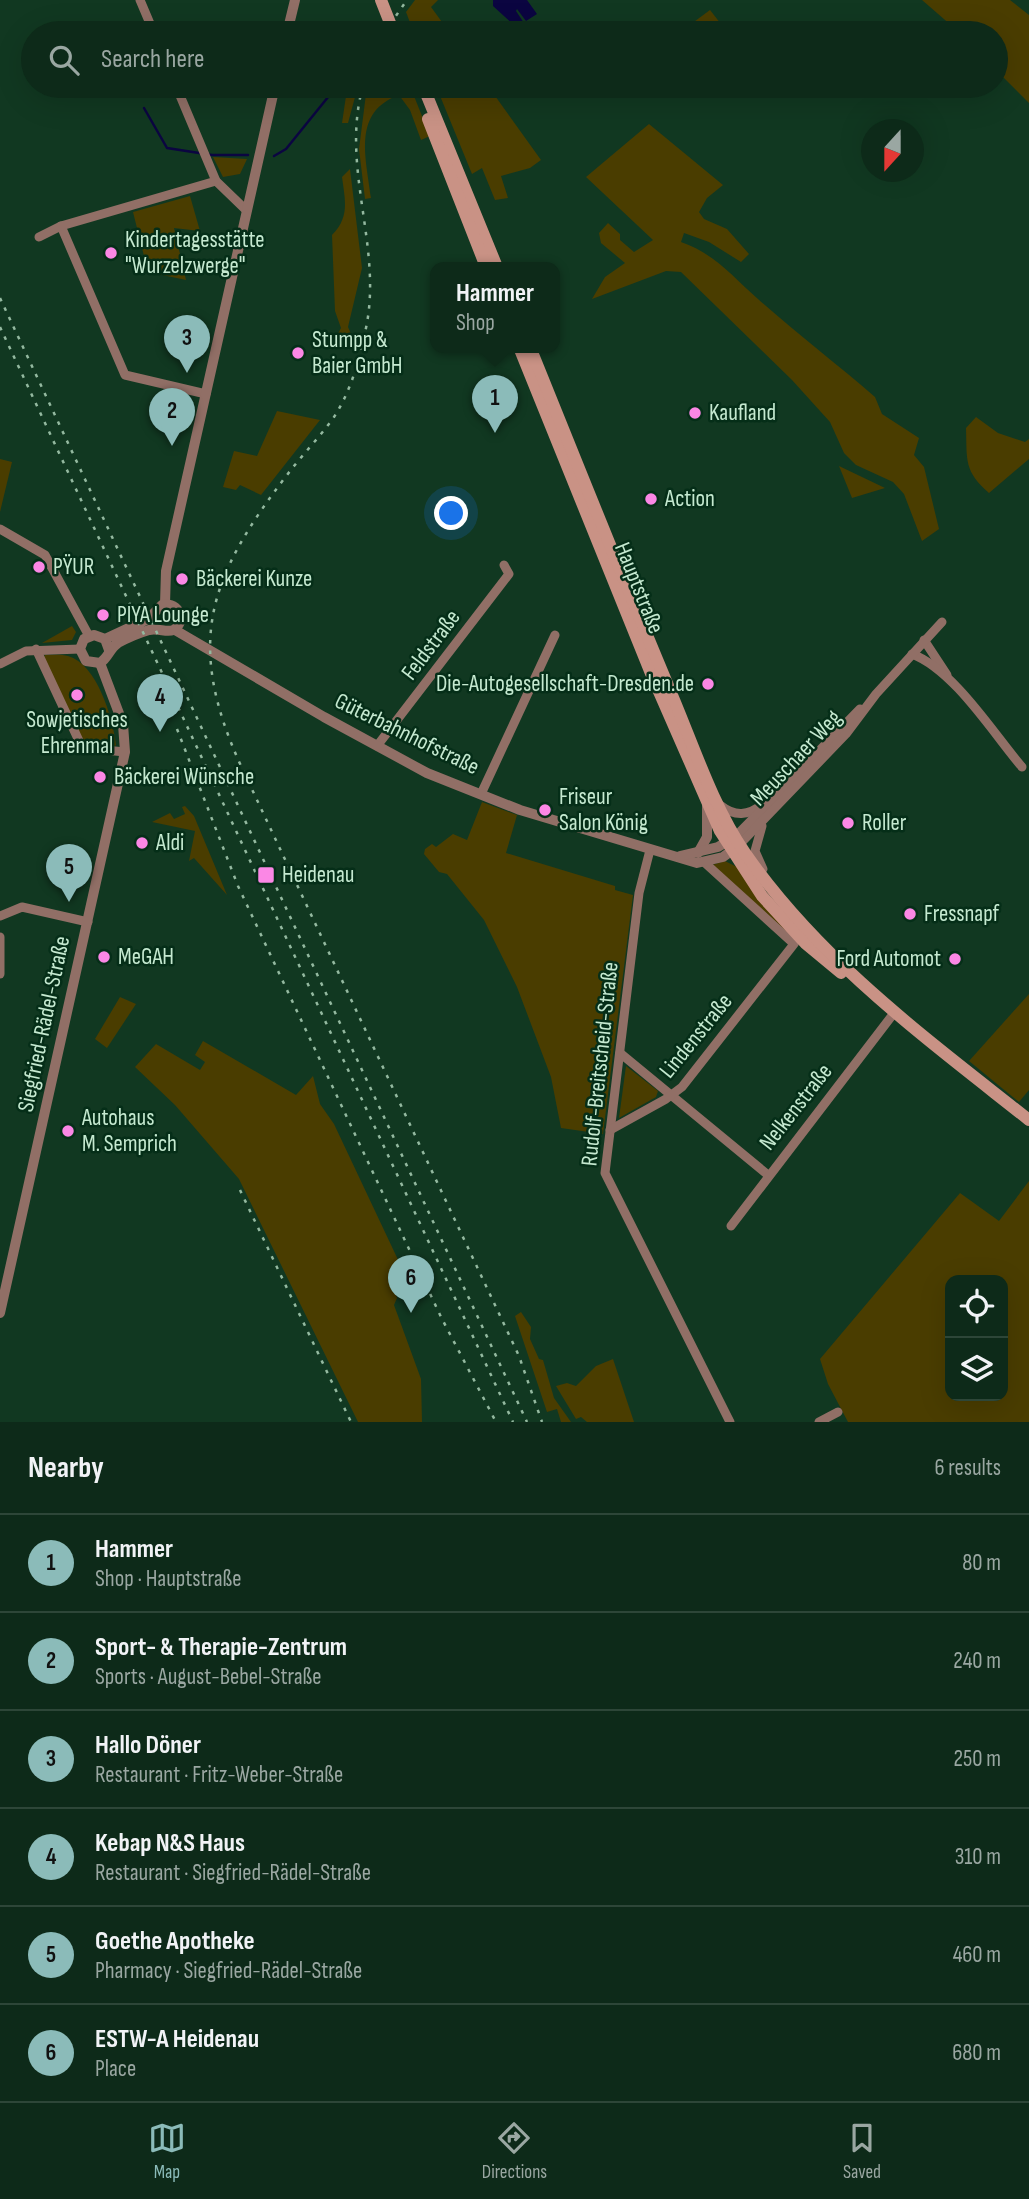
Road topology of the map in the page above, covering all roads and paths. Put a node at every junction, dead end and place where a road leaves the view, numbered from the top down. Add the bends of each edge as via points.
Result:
1 (140, 0) edge
2 (295, 0) edge
3 (381, 0) edge
4 (389, 0) edge
5 (149, 21) edge
6 (290, 21) edge
7 (389, 21) edge
8 (397, 21) edge
9 (181, 98) edge
10 (272, 98) edge
11 (420, 98) edge
12 (428, 98) edge
13 (215, 181) junction
14 (246, 210) junction
15 (61, 226) junction
16 (38, 237) dead end
17 (484, 262) edge
18 (495, 262) edge
19 (522, 353) edge
20 (532, 353) edge
21 (206, 394) junction
22 (0, 528) edge
23 (504, 565) dead end
24 (165, 604) junction
25 (152, 616) junction
26 (942, 622) dead end
27 (157, 629) junction
28 (175, 630) junction
29 (555, 635) dead end
30 (89, 636) junction
31 (925, 640) junction
32 (107, 644) junction
33 (36, 649) junction
34 (80, 649) junction
35 (912, 654) junction
36 (100, 663) junction
37 (0, 664) edge
38 (949, 680) junction
39 (877, 694) junction
40 (377, 746) junction
41 (125, 752) junction
42 (1022, 767) dead end
43 (779, 793) junction
44 (481, 794) junction
45 (713, 803) junction
46 (766, 819) junction
47 (733, 844) junction
48 (650, 850) junction
49 (698, 853) junction
50 (674, 857) junction
51 (705, 863) junction
52 (779, 897) junction
53 (0, 916) edge
54 (88, 922) junction
55 (0, 937) edge
56 (0, 974) edge
57 (873, 995) junction
58 (894, 1013) junction
59 (620, 1053) junction
60 (673, 1095) junction
61 (1029, 1120) edge
62 (610, 1130) junction
63 (768, 1175) junction
64 (731, 1226) dead end
65 (3, 1284) edge
66 (0, 1313) edge
67 (838, 1412) dead end
68 (730, 1422) edge
69 (819, 1422) edge

1 - 5 street
2 - 6 street
3 - 7 main road
4 - 8 main road
9 - 13 street
10 - 14 street
11 - 17 main road
12 - 18 main road
13 - 14 street
13 - 15 street
14 - 21 street
15 - 16 street
15 - 21 street via 125,375
19 - 45 main road, Hauptstraße
20 - 45 main road, Hauptstraße
21 - 24 street via 166,570
22 - 30 street via 45,555
23 - 40 street, Feldstraße via 509,574
24 - 25 street
24 - 28 street via 179,611 181,620
25 - 27 street
25 - 32 street
26 - 31 street, Meuschaer Weg
27 - 28 street
27 - 32 street
28 - 40 street, Güterbahnhofstraße
29 - 44 street
30 - 32 street via 97,635
30 - 34 street
31 - 35 street, Meuschaer Weg
31 - 38 street
32 - 36 street via 107,658
33 - 34 street
33 - 37 street
33 - 41 street via 80,743 85,748
34 - 36 street via 86,661
35 - 38 street
35 - 39 street, Meuschaer Weg
36 - 41 street, Siegfried-Rädel-Straße via 122,724
38 - 42 street
39 - 43 street, Meuschaer Weg
39 - 46 street, Meuschaer Weg
40 - 44 street, Güterbahnhofstraße via 427,773
41 - 54 street, Siegfried-Rädel-Straße
43 - 45 street via 744,815
43 - 47 street, Meuschaer Weg
44 - 48 street, Güterbahnhofstraße
45 - 47 main road, Hauptstraße
45 - 49 street via 708,837
46 - 47 street, Meuschaer Weg
46 - 52 street via 755,851
47 - 49 street, Güterbahnhofstraße
47 - 51 street
47 - 52 main road
47 - 57 main road via 762,896 806,944
48 - 50 street, Güterbahnhofstraße
48 - 59 street, Rudolf-Breitscheid-Straße via 639,893
49 - 50 street, Güterbahnhofstraße
50 - 51 street, Güterbahnhofstraße
51 - 60 street, Lindenstraße via 794,944
52 - 57 main road
53 - 54 street via 22,907
54 - 65 street, Siegfried-Rädel-Straße
55 - 56 street
57 - 58 main road
58 - 61 main road
58 - 63 street, Nelkenstraße
59 - 60 street
59 - 62 street, Rudolf-Breitscheid-Straße
60 - 62 street, Lindenstraße
60 - 63 street
62 - 68 street, Rudolf-Breitscheid-Straße via 606,1179
63 - 64 street, Nelkenstraße
65 - 66 street, Siegfried-Rädel-Straße
67 - 69 street

